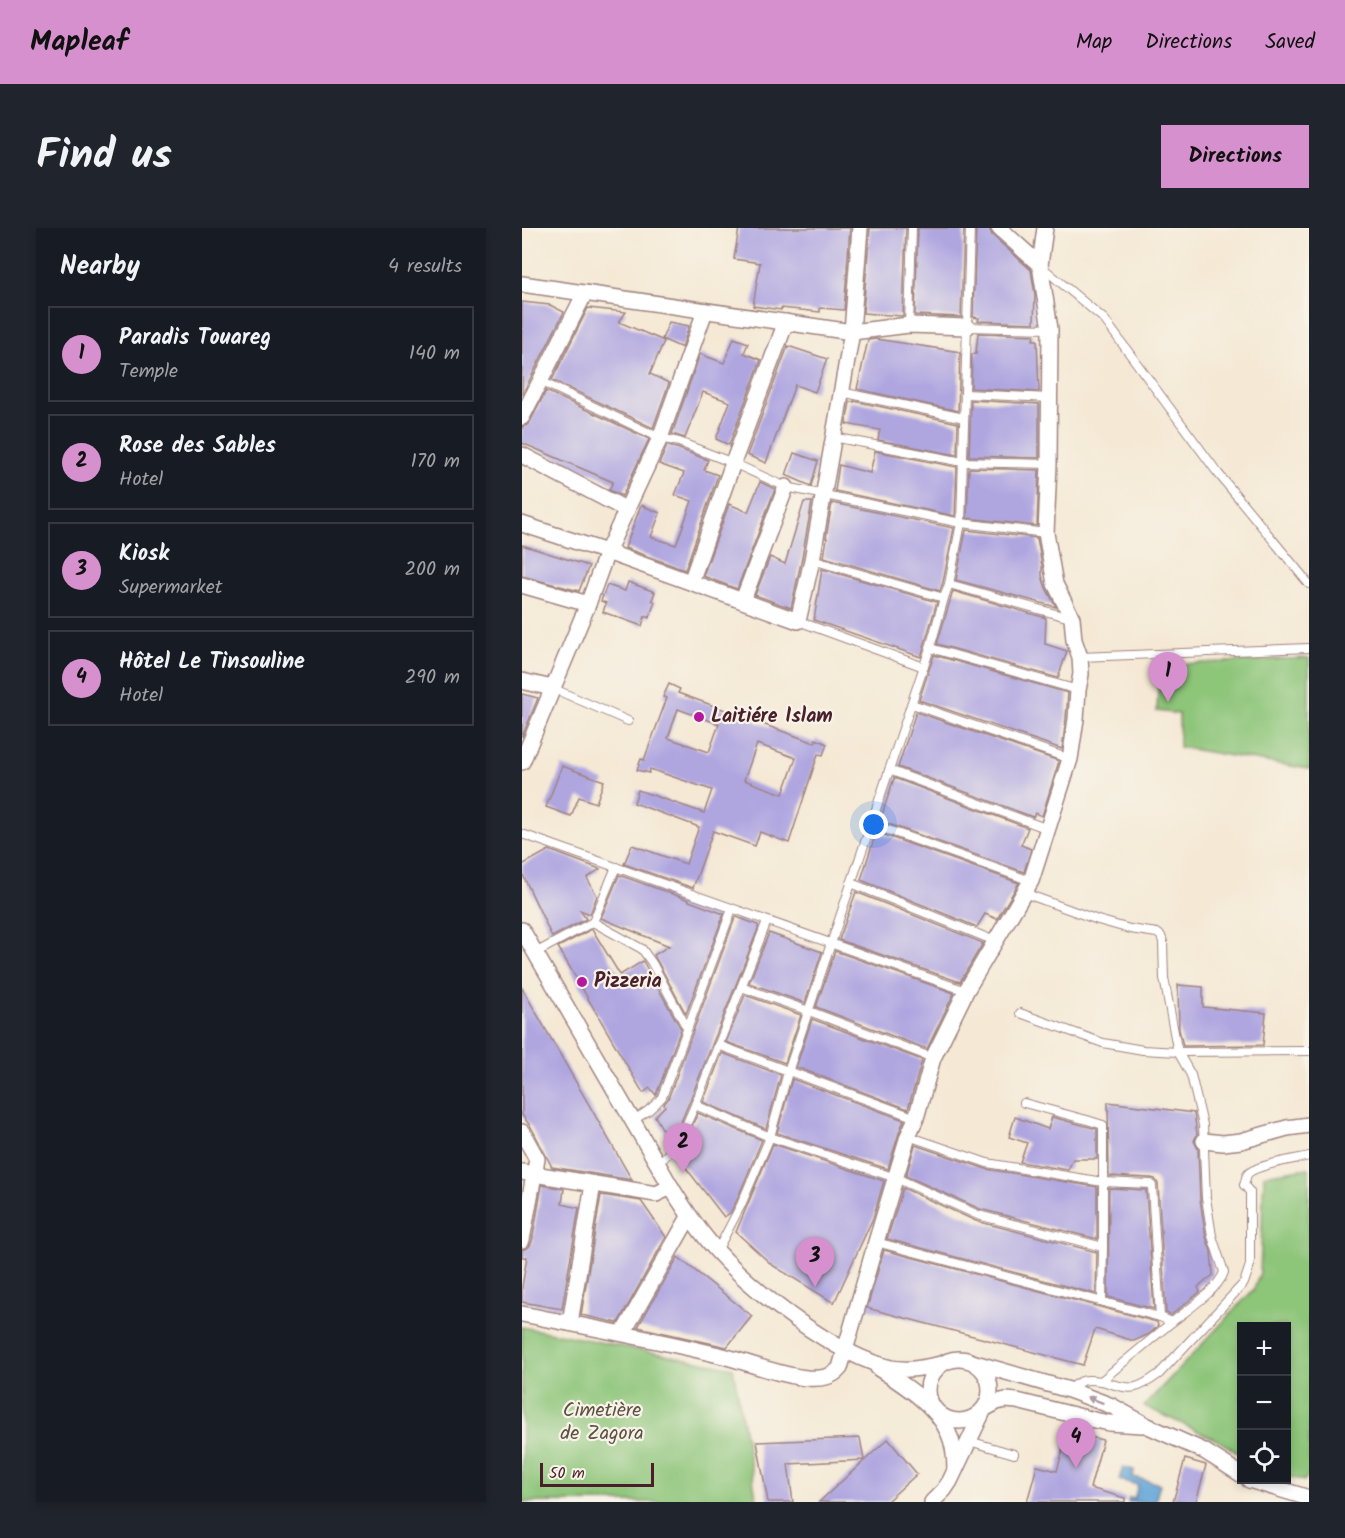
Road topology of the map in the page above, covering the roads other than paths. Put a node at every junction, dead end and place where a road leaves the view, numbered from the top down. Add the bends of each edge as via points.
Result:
1 (860, 228) edge
2 (912, 228) edge
3 (970, 228) edge
4 (999, 228) edge
5 (1045, 228) edge
6 (1040, 265) junction
7 (522, 284) edge
8 (585, 293) junction
9 (705, 311) junction
10 (786, 322) junction
11 (909, 325) junction
12 (967, 327) junction
13 (1050, 329) junction
14 (852, 332) junction
15 (540, 381) junction
16 (842, 392) junction
17 (965, 394) junction
18 (1049, 398) junction
19 (522, 417) edge
20 (964, 418) junction
21 (834, 437) junction
22 (660, 438) junction
23 (522, 455) edge
24 (963, 462) junction
25 (733, 463) junction
26 (1049, 464) junction
27 (786, 487) junction
28 (823, 495) junction
29 (627, 510) junction
30 (961, 523) junction
31 (522, 524) edge
32 (1046, 533) junction
33 (607, 552) junction
34 (812, 560) junction
35 (691, 582) junction
36 (949, 584) junction
37 (1309, 584) edge
38 (522, 585) edge
39 (944, 598) junction
40 (743, 600) junction
41 (588, 604) junction
42 (1071, 618) junction
43 (798, 621) junction
44 (930, 648) junction
45 (1309, 648) edge
46 (1080, 657) junction
47 (924, 667) junction
48 (522, 681) edge
49 (552, 688) junction
50 (1078, 690) junction
51 (912, 704) junction
52 (628, 721) dead end
53 (1070, 759) junction
54 (522, 762) edge
55 (890, 770) junction
56 (871, 824) junction
57 (1048, 829) junction
58 (522, 834) edge
59 (616, 867) junction
60 (851, 883) junction
61 (1027, 887) junction
62 (732, 909) junction
63 (767, 921) junction
64 (593, 922) junction
65 (522, 930) edge
66 (995, 941) junction
67 (831, 944) junction
68 (535, 953) junction
69 (741, 987) junction
70 (966, 992) junction
71 (809, 1011) junction
72 (1020, 1013) dead end
73 (687, 1028) junction
74 (718, 1045) junction
75 (1309, 1051) edge
76 (1178, 1052) junction
77 (933, 1058) junction
78 (788, 1071) junction
79 (1024, 1103) dead end
80 (695, 1105) junction
81 (916, 1118) junction
82 (632, 1120) junction
83 (1309, 1125) edge
84 (522, 1132) edge
85 (908, 1136) junction
86 (770, 1137) junction
87 (1204, 1141) junction
88 (1309, 1156) edge
89 (656, 1162) junction
90 (528, 1173) edge
91 (896, 1178) junction
92 (1103, 1182) junction
93 (593, 1184) junction
94 (671, 1187) junction
95 (689, 1217) junction
96 (522, 1240) edge
97 (876, 1242) junction
98 (1103, 1247) junction
99 (717, 1251) junction
100 (1102, 1301) junction
101 (522, 1314) edge
102 (1160, 1317) junction
103 (1172, 1322) junction
104 (570, 1323) junction
105 (623, 1333) junction
106 (845, 1350) junction
107 (869, 1361) junction
108 (975, 1363) junction
109 (941, 1364) junction
110 (1101, 1381) junction
111 (1069, 1390) junction
112 (984, 1409) junction
113 (936, 1413) junction
114 (1062, 1413) junction
115 (1148, 1426) junction
116 (969, 1441) junction
117 (1014, 1454) dead end
118 (955, 1470) junction
119 (1237, 1472) edge
120 (1265, 1484) edge
121 (1309, 1498) edge
122 (932, 1502) edge

1 - 14 street
2 - 11 lane
3 - 12 lane
4 - 6 street
5 - 6 street
6 - 13 street
6 - 37 lane via 1104,319 1217,472
7 - 8 street
8 - 9 street
8 - 15 street
9 - 10 street
9 - 22 street
10 - 14 street
10 - 25 street
11 - 12 street
11 - 14 street
12 - 13 lane
12 - 17 lane
13 - 18 street
14 - 16 street
15 - 19 street
15 - 22 lane
16 - 20 lane
16 - 21 street
17 - 18 lane
17 - 20 lane
18 - 26 street
20 - 24 lane
21 - 24 lane
21 - 28 street
22 - 25 lane
22 - 29 street
23 - 29 street
24 - 26 lane
24 - 30 lane
25 - 27 lane
25 - 35 street
26 - 32 street
27 - 28 lane
27 - 40 street
28 - 30 lane
28 - 34 street
29 - 33 street
30 - 32 lane
30 - 36 lane
31 - 33 street
32 - 42 street via 1055,584
33 - 35 street
33 - 41 street
34 - 39 lane
34 - 43 street
35 - 40 street
36 - 39 lane
36 - 42 lane
38 - 41 street
39 - 44 lane
40 - 43 street
41 - 49 street
42 - 46 street
43 - 47 lane
44 - 47 lane
44 - 50 lane
45 - 46 lane
46 - 50 street
47 - 51 lane
48 - 49 street
49 - 52 lane
49 - 54 street
50 - 53 street
51 - 53 lane
51 - 55 lane
53 - 57 street
55 - 56 lane
55 - 57 lane
56 - 60 lane
56 - 61 lane
57 - 61 street
58 - 59 lane
59 - 62 lane
59 - 64 lane
60 - 66 lane
60 - 67 lane
61 - 66 street
61 - 76 lane via 1098,920 1161,936 1164,978
62 - 63 lane
62 - 73 lane
63 - 67 lane
63 - 69 lane
64 - 68 lane
64 - 73 lane via 642,949
65 - 68 street
66 - 70 street
67 - 70 lane
67 - 71 lane
68 - 82 street
69 - 71 lane
69 - 74 lane
70 - 77 street
71 - 77 lane
71 - 78 lane
72 - 76 lane via 1103,1043
73 - 82 lane via 662,1097 650,1110
74 - 78 lane
74 - 80 lane
75 - 76 lane
76 - 87 lane via 1191,1075
77 - 81 street
78 - 81 lane
78 - 86 lane
79 - 92 lane via 1103,1125
80 - 86 lane
80 - 89 lane via 679,1141
81 - 85 street
82 - 89 street
83 - 87 street via 1240,1141
84 - 90 street via 537,1159
85 - 91 street
85 - 92 lane via 987,1164
86 - 91 lane
86 - 99 lane
87 - 103 lane via 1206,1198 1212,1236 1224,1272 1212,1290
88 - 110 lane via 1252,1170 1246,1176 1244,1185 1250,1192 1250,1265 1244,1283 1160,1374 1134,1388
89 - 94 street
90 - 93 street
90 - 96 street
91 - 97 street
91 - 98 lane via 978,1215
92 - 98 lane
92 - 102 lane via 1152,1186
93 - 94 street via 656,1194
93 - 104 street
94 - 95 street
95 - 99 street
95 - 105 street
97 - 100 lane
97 - 106 street
98 - 100 lane
99 - 106 street via 800,1323
100 - 102 lane
101 - 104 street
102 - 103 lane
103 - 110 lane
104 - 105 street
105 - 106 street via 806,1378 837,1372
106 - 107 street
107 - 109 street via 908,1369
107 - 113 street
108 - 109 street via 957,1358
108 - 111 street
108 - 112 street via 991,1388
109 - 113 street via 928,1383 927,1393
110 - 111 lane via 1084,1380
111 - 114 street
115 -> 111 street via 1112,1406
112 - 113 street via 967,1421 956,1422
112 - 114 street via 1006,1400
112 - 116 street
113 - 118 street via 951,1438
114 - 115 street
115 - 119 street via 1204,1451
116 - 117 lane
116 - 118 street
118 - 122 street
120 - 121 street

